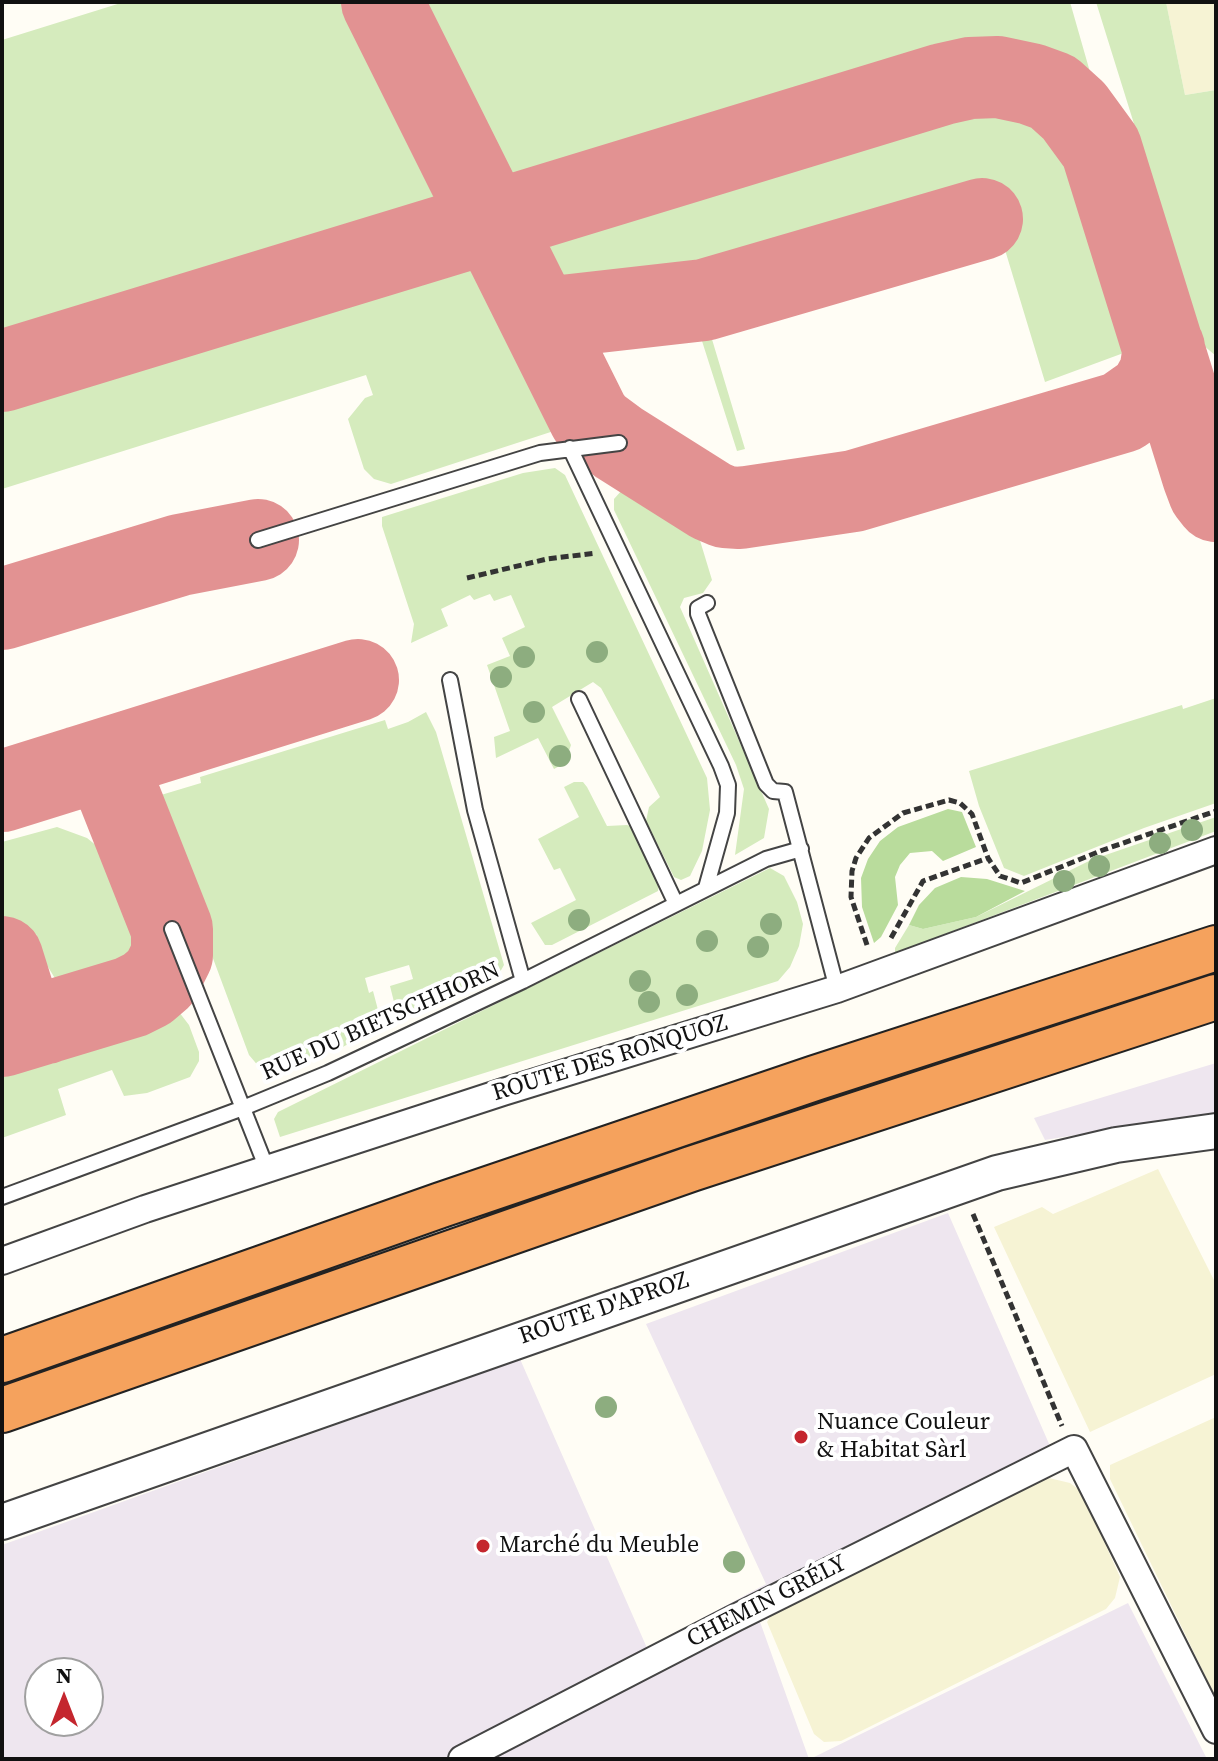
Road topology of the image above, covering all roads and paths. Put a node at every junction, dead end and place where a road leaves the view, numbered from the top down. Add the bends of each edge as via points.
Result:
1 (619, 443) dead end
2 (570, 448) junction
3 (258, 540) dead end
4 (619, 551) junction
5 (467, 578) dead end
6 (707, 603) dead end
7 (450, 680) dead end
8 (579, 699) dead end
9 (1216, 811) edge
10 (799, 842) junction
11 (1216, 850) edge
12 (988, 858) junction
13 (706, 888) junction
14 (676, 904) junction
15 (172, 929) dead end
16 (867, 945) dead end
17 (887, 946) dead end
18 (1216, 948) edge
19 (873, 950) dead end
20 (830, 962) junction
21 (523, 981) junction
22 (837, 989) junction
23 (1216, 997) edge
24 (243, 1108) junction
25 (1216, 1131) edge
26 (267, 1169) junction
27 (2, 1197) edge
28 (968, 1202) dead end
29 (2, 1261) edge
30 (2, 1360) edge
31 (2, 1410) edge
32 (1074, 1449) junction
33 (2, 1522) edge
34 (1216, 1730) edge
35 (462, 1759) edge

1 - 2 lane
2 - 3 lane
2 - 4 lane
4 - 5 path via 547,559
4 - 13 lane via 728,785 727,813
6 - 10 lane via 698,614 766,784 785,792
7 - 21 lane via 475,810
8 - 14 lane
9 - 12 path via 1021,883 1000,876
10 - 13 lane, RUE DU BIETSCHHORN
10 - 20 lane
11 - 22 street, ROUTE DES RONQUOZ
12 - 16 path via 972,814 954,800 894,818 869,838 852,871 851,897
12 - 17 path via 923,881
13 - 14 lane, RUE DU BIETSCHHORN
14 - 21 lane, RUE DU BIETSCHHORN
15 - 24 lane
18 - 30 highway via 426,1210
19 - 20 path
20 - 22 lane
21 - 24 lane, RUE DU BIETSCHHORN
22 - 26 street, ROUTE DES RONQUOZ
23 - 31 highway via 677,1174
24 - 26 lane
24 - 27 lane, RUE DU BIETSCHHORN
25 - 33 street, ROUTE D'APROZ via 1089,1150 997,1173
26 - 29 street, ROUTE DES RONQUOZ
28 - 32 path
32 - 34 street
32 - 35 street, CHEMIN GRÉLY

